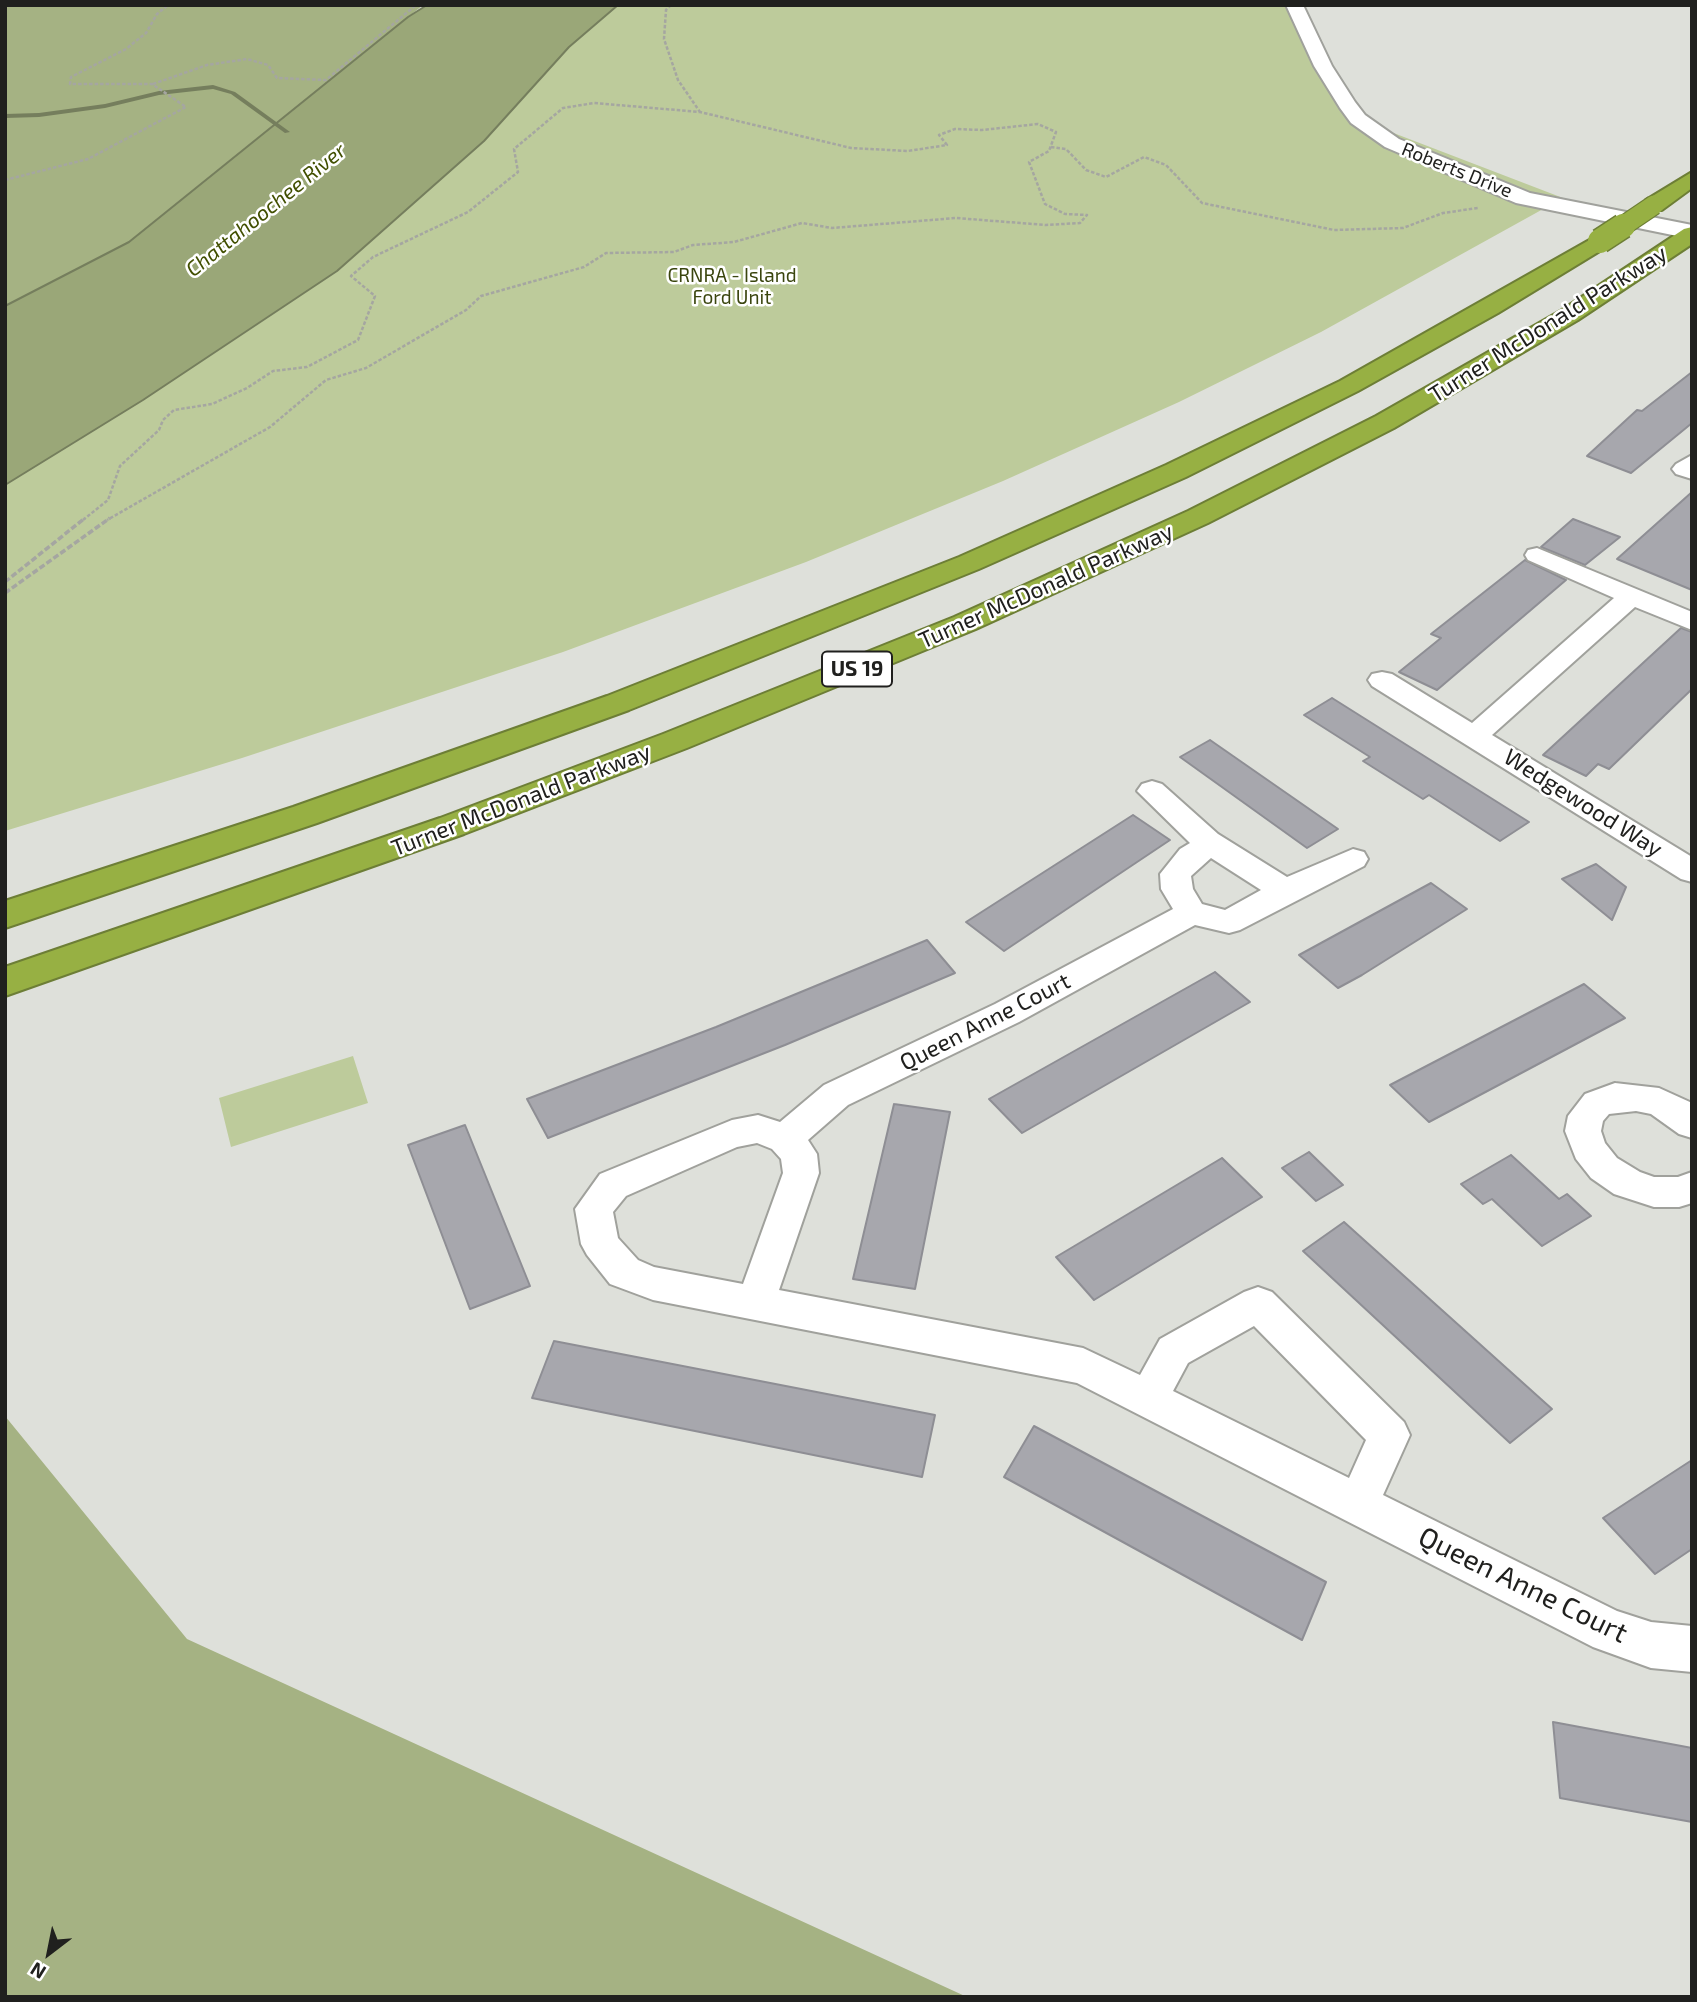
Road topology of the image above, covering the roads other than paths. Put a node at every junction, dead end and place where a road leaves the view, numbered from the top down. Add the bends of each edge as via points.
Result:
1 (1294, 5) edge
2 (1692, 178) edge
3 (1692, 233) edge
4 (1692, 462) edge
5 (1692, 472) edge
6 (1537, 555) dead end
7 (1630, 597) junction
8 (1692, 622) edge
9 (1382, 680) dead end
10 (1474, 736) junction
11 (1152, 792) dead end
12 (1211, 844) junction
13 (1353, 859) dead end
14 (1692, 871) edge
15 (1285, 891) junction
16 (1191, 913) junction
17 (5, 915) edge
18 (5, 982) edge
19 (1688, 1115) edge
20 (785, 1139) junction
21 (1692, 1187) edge
22 (756, 1302) junction
23 (1148, 1399) junction
24 (1358, 1505) junction
25 (1692, 1649) edge

1 - 3 street, Roberts Drive via 1323,66 1358,119 1392,143 1505,190
2 - 17 highway, Turner McDonald Parkway / US 19, bridge via 1490,308 1339,391 1176,471 957,568 582,716 318,811
3 - 18 highway, Turner McDonald Parkway / US 19 via 1548,328 1385,422 1198,517 965,623 452,827
4 - 5 street via 1684,470
6 - 7 street
7 - 8 street
7 - 10 street, Wedgewood Way
9 - 10 street, Wedgewood Way
10 - 14 street, Wedgewood Way
11 - 12 street
12 - 15 street
12 - 16 street via 1191,856 1175,874 1177,889
13 - 15 street
15 - 16 street via 1229,922
16 - 20 street, Queen Anne Court via 1007,1013 836,1095
19 - 21 street via 1659,1102 1615,1097 1597,1104 1586,1116 1583,1131 1589,1149 1604,1168 1627,1183 1654,1192
20 - 22 street via 799,1154 801,1173
20 - 22 street, Queen Anne Court via 758,1129 732,1134 613,1185 594,1209 600,1244 624,1272 653,1283
22 - 23 street, Queen Anne Court via 1083,1366
23 - 24 street, Queen Anne Court
23 - 24 street via 1174,1351 1258,1304 1389,1435
24 - 25 street, Queen Anne Court via 1609,1631 1651,1645

